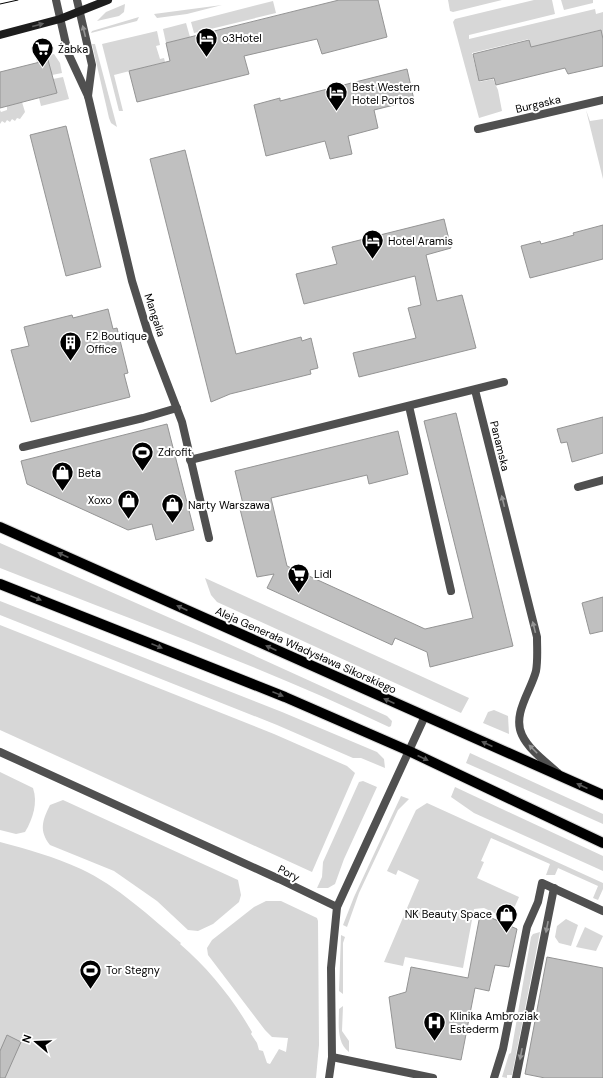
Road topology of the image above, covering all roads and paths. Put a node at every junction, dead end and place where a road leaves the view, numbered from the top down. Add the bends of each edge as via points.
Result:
1 (56, 0) edge
2 (77, 0) edge
3 (108, 0) edge
4 (80, 12) junction
5 (60, 19) junction
6 (0, 35) edge
7 (88, 96) junction
8 (603, 100) edge
9 (478, 129) dead end
10 (504, 382) dead end
11 (475, 390) junction
12 (409, 406) junction
13 (177, 408) junction
14 (23, 447) dead end
15 (190, 460) junction
16 (603, 480) edge
17 (578, 487) dead end
18 (1, 526) edge
19 (209, 538) dead end
20 (0, 584) edge
21 (451, 591) dead end
22 (425, 716) junction
23 (409, 751) junction
24 (0, 752) edge
25 (561, 777) junction
26 (603, 795) edge
27 (603, 843) edge
28 (554, 888) junction
29 (337, 908) junction
30 (603, 911) edge
31 (332, 1058) junction
32 (329, 1078) edge
33 (433, 1078) edge
34 (494, 1078) edge
35 (516, 1078) edge

1 - 5 street, Mangalia
2 - 4 street, Mangalia
3 - 4 main road
4 - 5 main road
7 -> 4 street, Mangalia via 92,65
6 -> 5 main road
5 - 7 street, Mangalia via 68,53
7 - 13 street, Mangalia via 132,281 149,336
8 - 9 street, Burgaska
10 - 11 street
11 - 12 street
25 -> 11 street, Panamska via 529,744 520,729 519,715 536,670 537,637
12 - 15 street
12 - 21 street
13 - 14 street
13 - 15 street, Mangalia
15 - 19 street, Mangalia
16 - 17 street
22 -> 18 main road, Aleja Generała Władysława Sikorskiego
20 -> 23 main road via 285,697
22 - 23 street
25 -> 22 main road, Aleja Generała Władysława Sikorskiego
23 -> 27 main road
23 - 29 street
24 - 29 street, Pory
26 -> 25 main road, Aleja Generała Władysława Sikorskiego
28 - 30 street
28 - 34 street via 542,883 538,902 526,927 503,1049
28 -> 35 street
29 - 31 street via 331,968
31 - 32 street
31 - 33 street

